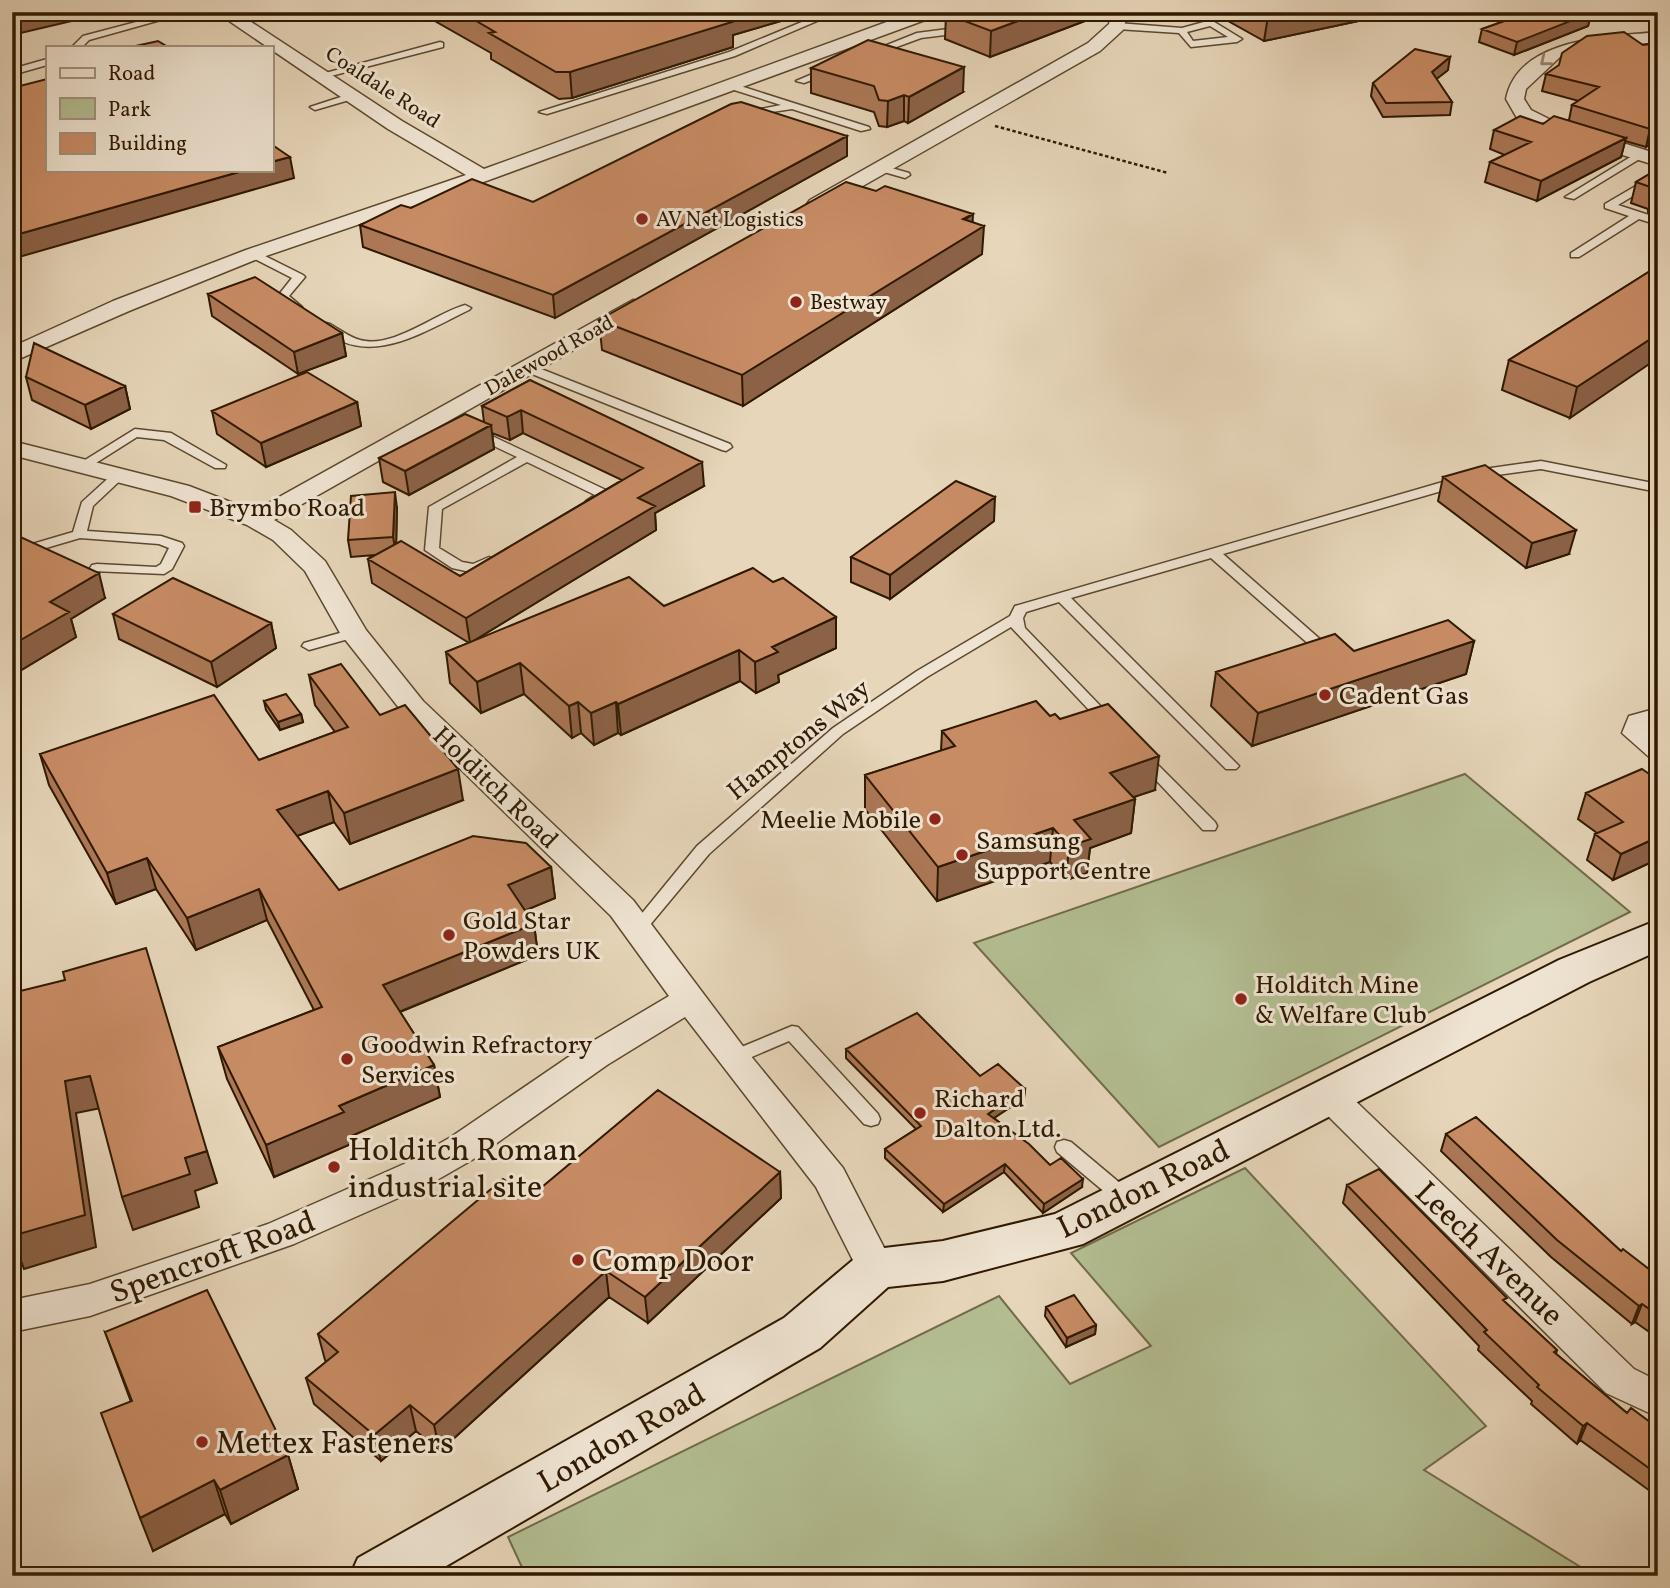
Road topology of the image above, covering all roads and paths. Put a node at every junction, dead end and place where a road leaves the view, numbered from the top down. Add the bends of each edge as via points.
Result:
1 (185, 12) edge
2 (224, 12) edge
3 (834, 12) edge
4 (930, 12) edge
5 (999, 12) edge
6 (1119, 19) edge
7 (901, 23) junction
8 (1182, 31) junction
9 (929, 33) junction
10 (1658, 37) edge
11 (440, 45) dead end
12 (78, 46) edge
13 (272, 46) edge
14 (276, 49) edge
15 (863, 56) edge
16 (46, 62) edge
17 (838, 66) edge
18 (12, 72) edge
19 (323, 75) junction
20 (801, 80) dead end
21 (731, 86) junction
22 (353, 96) junction
23 (791, 106) junction
24 (315, 107) dead end
25 (544, 112) dead end
26 (739, 115) edge
27 (997, 127) dead end
28 (866, 129) dead end
29 (1649, 158) edge
30 (881, 168) junction
31 (1168, 173) dead end
32 (905, 175) dead end
33 (482, 176) junction
34 (1658, 176) edge
35 (1570, 197) dead end
36 (800, 214) edge
37 (1637, 216) junction
38 (1658, 222) edge
39 (253, 254) junction
40 (1574, 255) dead end
41 (647, 300) edge
42 (464, 307) dead end
43 (15, 355) edge
44 (526, 367) junction
45 (439, 416) junction
46 (726, 447) dead end
47 (12, 448) edge
48 (527, 457) junction
49 (83, 465) junction
50 (220, 465) dead end
51 (120, 475) junction
52 (1658, 488) edge
53 (582, 509) edge
54 (257, 520) junction
55 (79, 534) junction
56 (1213, 553) junction
57 (12, 554) edge
58 (499, 556) edge
59 (97, 568) dead end
60 (1062, 597) junction
61 (1016, 618) junction
62 (354, 633) junction
63 (309, 646) dead end
64 (1325, 651) edge
65 (1658, 717) edge
66 (1658, 750) edge
67 (1231, 766) dead end
68 (1209, 826) dead end
69 (638, 928) junction
70 (1658, 934) edge
71 (689, 999) junction
72 (733, 1058) junction
73 (1330, 1097) junction
74 (871, 1119) dead end
75 (1064, 1147) dead end
76 (1126, 1199) junction
77 (876, 1269) junction
78 (12, 1316) edge
79 (1658, 1400) edge
80 (384, 1574) edge

1 - 12 lane via 86,38
2 - 13 street, Coaldale Road
3 - 25 lane via 732,54
4 - 7 street
5 - 9 lane via 950,32
6 - 8 lane
6 - 30 street via 1094,47
7 - 9 lane
7 - 21 street
8 - 8 lane via 1211,23 1237,38 1191,44
9 - 15 lane
10 -> 29 street via 1581,45 1553,53 1530,73 1515,99 1524,114 1546,125
11 - 19 lane
14 - 19 street, Coaldale Road
16 - 18 lane
17 - 20 lane
19 - 22 street, Coaldale Road
21 - 23 lane
21 - 33 street
22 - 24 lane
22 - 33 street, Coaldale Road
23 - 26 lane
23 - 28 lane
27 - 31 path
29 - 35 lane
30 - 32 lane
30 - 36 street
33 - 39 street
34 - 37 lane via 1609,205
37 - 38 lane
37 - 40 lane
39 - 42 lane via 299,277 283,298 360,344 386,342
39 - 43 street via 121,306
41 - 44 street, Dalewood Road
44 - 45 street, Dalewood Road
44 - 46 lane
45 - 48 lane
45 - 54 street, Dalewood Road
47 - 49 street, Holditch Road
48 - 53 lane via 605,495
48 - 58 lane via 436,507 432,550 457,565 475,569
49 - 50 lane via 135,433 167,436
49 - 51 street, Holditch Road
51 - 54 street, Holditch Road via 180,491
51 - 55 lane via 87,505
52 - 56 lane via 1541,466 1496,471
54 - 62 street, Holditch Road via 282,535 316,567
55 - 57 lane
55 - 59 lane via 162,540 177,546 167,566 159,571
56 - 60 lane
56 - 64 lane
60 - 61 lane, Hamptons Way via 1020,609
60 - 67 lane
61 - 68 lane via 1018,629
61 - 69 lane, Hamptons Way via 838,731 703,850
62 - 63 lane
62 - 69 street, Holditch Road via 413,707
65 - 66 street via 1639,722 1636,733
69 - 71 street, Holditch Road
70 - 73 main road, London Road via 1574,971
71 - 72 street, Holditch Road
71 - 78 street, Spencroft Road via 417,1174 281,1234 90,1300
72 - 74 lane via 792,1032
72 - 77 street, Holditch Road via 830,1178
73 - 76 main road, London Road
73 - 79 street, Leech Avenue via 1620,1381
75 - 76 lane
76 - 77 main road, London Road via 1066,1230 943,1261
77 - 80 main road, London Road via 802,1333

